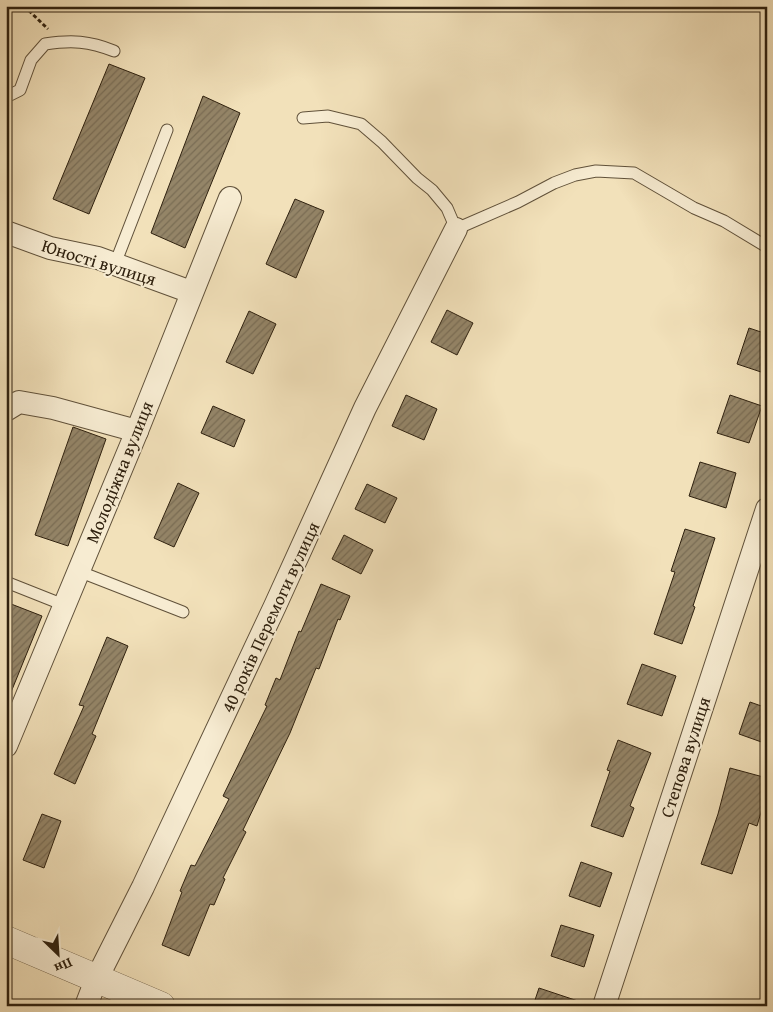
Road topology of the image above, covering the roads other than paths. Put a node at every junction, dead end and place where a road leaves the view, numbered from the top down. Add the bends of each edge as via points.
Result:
1 (114, 51) dead end
2 (6, 97) edge
3 (303, 118) dead end
4 (167, 130) dead end
5 (230, 198) dead end
6 (456, 229) junction
7 (6, 232) edge
8 (767, 247) edge
9 (114, 264) junction
10 (191, 292) junction
11 (6, 410) edge
12 (137, 431) junction
13 (767, 509) edge
14 (78, 571) junction
15 (6, 582) edge
16 (64, 605) junction
17 (184, 612) dead end
18 (6, 746) edge
19 (6, 940) edge
20 (96, 980) junction
21 (86, 1006) edge
22 (161, 1006) edge
23 (604, 1006) edge

1 - 2 lane via 97,44 71,40 45,44 31,60 20,90
3 - 6 lane via 328,116 361,124 432,190 448,208
4 - 9 lane
5 - 10 street, Молодіжна вулиця
6 - 8 lane via 575,175 596,171 634,172
6 - 20 street, 40 років Перемоги вулиця via 366,408 148,878
7 - 9 street, Юності вулиця via 50,248
9 - 10 street, Юності вулиця
10 - 12 street, Молодіжна вулиця
11 - 12 street via 19,402
12 - 14 street, Молодіжна вулиця
13 - 23 street, Степова вулиця
14 - 16 street, Молодіжна вулиця
14 - 17 lane
15 - 16 lane
16 - 18 street, Молодіжна вулиця
19 - 20 street
20 - 21 street, 40 років Перемоги вулиця
20 - 22 street

